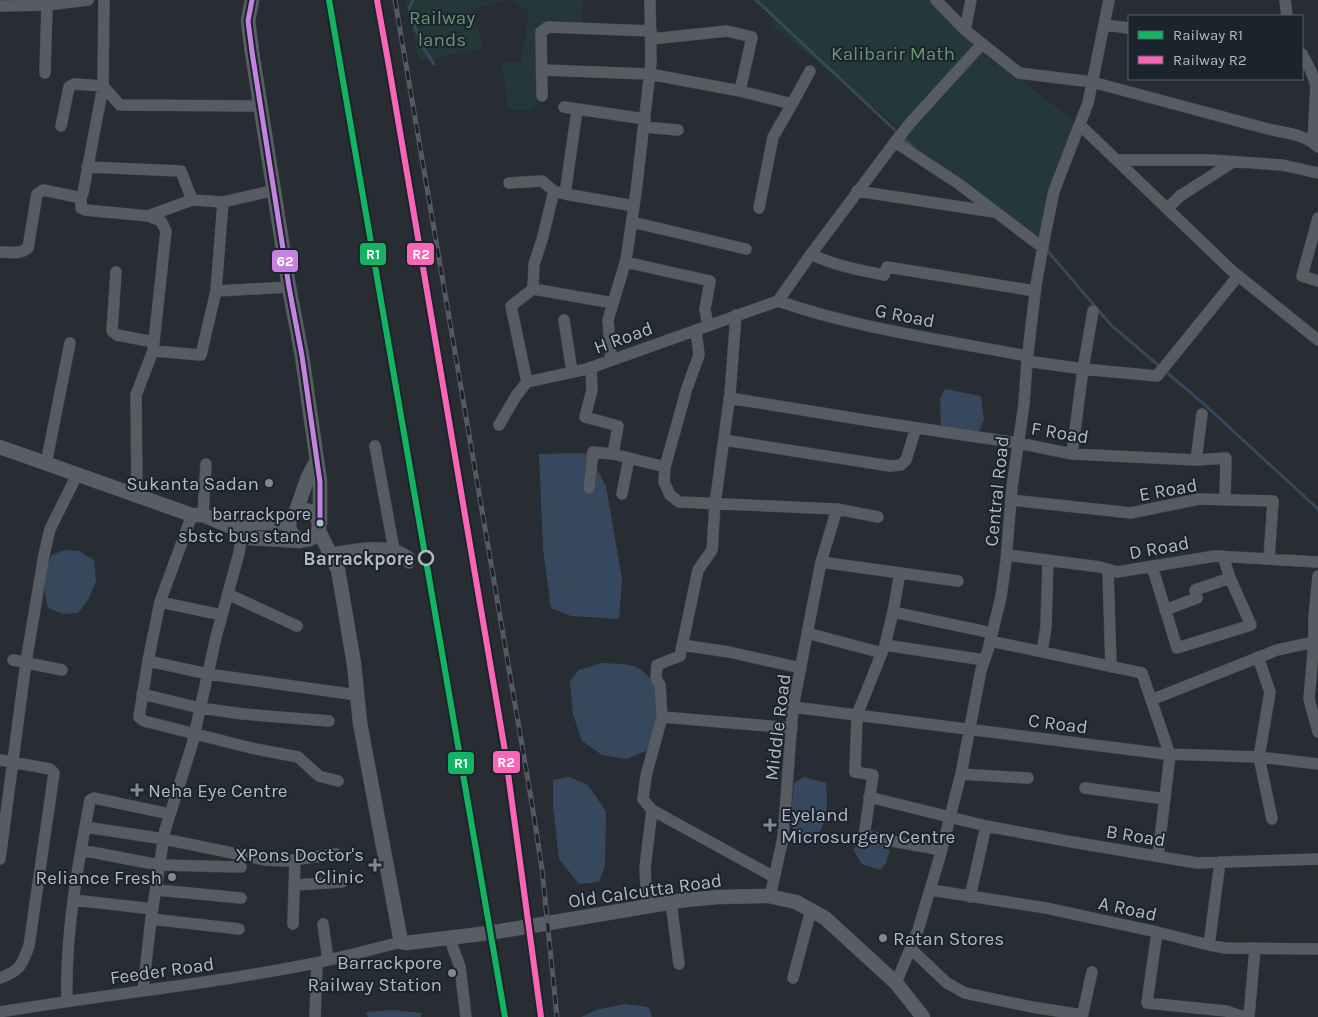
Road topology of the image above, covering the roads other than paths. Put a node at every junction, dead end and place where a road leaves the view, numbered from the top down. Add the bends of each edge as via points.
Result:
1 (88, 0) edge
2 (104, 0) edge
3 (252, 0) edge
4 (650, 0) edge
5 (936, 0) edge
6 (971, 0) edge
7 (1109, 0) edge
8 (1282, 0) edge
9 (47, 5) junction
10 (0, 6) edge
11 (1287, 15) edge
12 (1104, 25) junction
13 (1128, 28) edge
14 (965, 30) junction
15 (651, 35) junction
16 (982, 44) junction
17 (1303, 55) edge
18 (1315, 69) edge
19 (542, 70) junction
20 (810, 72) dead end
21 (45, 73) dead end
22 (649, 74) junction
23 (1092, 82) junction
24 (103, 86) junction
25 (740, 91) junction
26 (542, 96) dead end
27 (792, 104) junction
28 (260, 106) junction
29 (564, 107) dead end
30 (577, 110) junction
31 (644, 123) junction
32 (1080, 125) junction
33 (61, 126) dead end
34 (678, 130) dead end
35 (898, 138) junction
36 (1315, 144) edge
37 (1118, 160) junction
38 (1233, 162) junction
39 (87, 168) junction
40 (1318, 173) edge
41 (509, 183) dead end
42 (275, 190) junction
43 (857, 192) junction
44 (560, 193) junction
45 (81, 197) junction
46 (192, 200) junction
47 (223, 202) junction
48 (634, 206) junction
49 (759, 208) dead end
50 (1167, 209) junction
51 (996, 212) junction
52 (148, 216) junction
53 (1318, 218) edge
54 (632, 222) junction
55 (1043, 248) junction
56 (746, 249) dead end
57 (0, 252) edge
58 (811, 254) junction
59 (625, 262) junction
60 (116, 272) dead end
61 (1238, 276) junction
62 (1318, 281) edge
63 (290, 287) junction
64 (533, 289) junction
65 (216, 290) junction
66 (1035, 291) junction
67 (778, 301) junction
68 (613, 303) junction
69 (1093, 311) dead end
70 (736, 315) junction
71 (564, 320) dead end
72 (708, 326) junction
73 (696, 330) junction
74 (1318, 340) edge
75 (70, 343) dead end
76 (153, 346) junction
77 (1027, 359) junction
78 (611, 360) junction
79 (592, 367) junction
80 (1083, 370) junction
81 (572, 372) junction
82 (527, 382) junction
83 (729, 398) junction
84 (1202, 414) dead end
85 (499, 425) dead end
86 (916, 428) junction
87 (724, 440) junction
88 (1018, 443) junction
89 (375, 446) dead end
90 (0, 447) edge
91 (613, 454) junction
92 (1072, 454) junction
93 (629, 458) junction
94 (1196, 460) junction
95 (316, 462) junction
96 (46, 464) junction
97 (206, 464) dead end
98 (665, 467) junction
99 (77, 475) junction
100 (589, 488) dead end
101 (622, 494) dead end
102 (137, 496) junction
103 (1011, 500) junction
104 (1225, 500) junction
105 (715, 504) junction
106 (837, 509) junction
107 (296, 511) junction
108 (198, 515) junction
109 (878, 517) dead end
110 (288, 524) junction
111 (319, 527) junction
112 (239, 528) junction
113 (300, 540) junction
114 (394, 550) junction
115 (330, 553) junction
116 (1006, 555) junction
117 (1223, 556) junction
118 (1269, 559) junction
119 (1048, 560) junction
120 (821, 562) junction
121 (1318, 562) edge
122 (409, 563) dead end
123 (1152, 566) junction
124 (1108, 570) junction
125 (900, 574) junction
126 (1318, 576) edge
127 (1230, 578) junction
128 (958, 581) dead end
129 (1317, 591) edge
130 (227, 596) junction
131 (160, 602) junction
132 (1165, 610) junction
133 (893, 612) junction
134 (222, 615) junction
135 (1316, 618) edge
136 (297, 626) dead end
137 (808, 633) junction
138 (991, 637) junction
139 (1314, 642) junction
140 (682, 645) junction
141 (884, 649) junction
142 (1042, 652) junction
143 (1258, 657) junction
144 (13, 660) dead end
145 (984, 660) junction
146 (148, 661) junction
147 (26, 662) junction
148 (1111, 666) junction
149 (801, 668) junction
150 (62, 670) dead end
151 (208, 674) junction
152 (142, 694) junction
153 (357, 695) junction
154 (1151, 700) junction
155 (793, 707) junction
156 (200, 708) junction
157 (857, 715) junction
158 (662, 717) junction
159 (328, 722) dead end
160 (792, 728) junction
161 (969, 729) junction
162 (1318, 732) edge
163 (194, 734) junction
164 (1170, 755) junction
165 (1259, 757) junction
166 (6, 761) edge
167 (1318, 764) edge
168 (961, 774) junction
169 (1028, 778) dead end
170 (338, 781) dead end
171 (1085, 788) dead end
172 (869, 796) junction
173 (1164, 799) junction
174 (652, 810) junction
175 (170, 814) junction
176 (950, 818) junction
177 (1272, 819) dead end
178 (986, 826) junction
179 (85, 827) junction
180 (164, 839) junction
181 (81, 850) junction
182 (942, 850) junction
183 (336, 854) dead end
184 (1158, 856) junction
185 (1318, 858) edge
186 (0, 859) edge
187 (295, 860) junction
188 (1220, 862) junction
189 (159, 865) junction
190 (241, 867) dead end
191 (774, 877) junction
192 (342, 882) dead end
193 (294, 885) junction
194 (157, 890) junction
195 (931, 890) junction
196 (770, 897) junction
197 (241, 898) dead end
198 (970, 898) junction
199 (74, 900) junction
200 (671, 902) junction
201 (647, 905) junction
202 (811, 910) junction
203 (152, 914) junction
204 (293, 924) dead end
205 (323, 924) dead end
206 (239, 929) dead end
207 (1157, 932) junction
208 (449, 937) junction
209 (401, 942) junction
210 (1209, 945) junction
211 (1255, 948) junction
212 (911, 949) junction
213 (1318, 949) edge
214 (323, 961) junction
215 (679, 964) dead end
216 (1092, 972) dead end
217 (0, 978) edge
218 (793, 978) dead end
219 (896, 983) junction
220 (143, 991) junction
221 (67, 1000) junction
222 (0, 1012) edge
223 (1030, 1012) edge
224 (1197, 1012) edge
225 (920, 1016) edge
226 (1082, 1016) edge
227 (315, 1017) edge
228 (465, 1017) edge
229 (1244, 1017) edge
230 (1249, 1017) edge

1 - 9 street
2 - 24 street
3 - 28 main road via 248,22
4 - 15 street
5 - 14 street
6 - 14 street
7 - 12 street, Central Road
8 - 11 street
9 - 10 street
9 - 21 street
12 - 13 street
12 - 23 street, Central Road
14 - 16 street
15 - 19 street via 548,27 541,32
15 - 22 street
15 - 25 street via 727,31 752,36
16 - 23 street via 1019,73
16 - 35 street
17 - 18 street
18 - 36 street
19 - 22 street
19 - 26 street
20 - 27 street
22 - 25 street
22 - 31 street
23 - 32 street, Central Road
23 - 36 street via 1296,135
24 - 28 street via 120,105
24 - 33 street via 70,85
24 - 39 street
25 - 27 street
27 - 49 street via 773,137
28 - 42 main road
29 - 30 street
30 - 31 street
30 - 44 street
31 - 34 street
31 - 48 street
32 - 37 street
32 - 55 street, Central Road via 1054,191
35 - 43 street
35 - 51 street
37 - 38 street
37 - 50 street
38 - 40 street
38 - 50 street via 1180,196
39 - 45 street
39 - 46 street via 181,171
41 - 44 street via 542,181
42 - 47 street
42 - 63 main road
43 - 51 street
43 - 58 street
44 - 48 street
44 - 64 street via 534,264
45 - 52 street via 81,208 85,210
45 - 57 street via 40,191 28,248 20,252
46 - 47 street
46 - 52 street
47 - 65 street
48 - 54 street
50 - 61 street
51 - 55 street
52 - 76 street via 161,221 166,231
53 - 62 street via 1302,276
54 - 56 street
54 - 59 street
55 - 66 street, Central Road
58 - 66 street via 843,267 884,275 888,268
58 - 67 street
59 - 68 street
59 - 72 street via 710,281 705,309
60 - 76 street via 112,331
61 - 74 street
61 - 80 street, G Road via 1157,376
63 - 65 street
63 - 95 main road
64 - 68 street
64 - 82 street via 512,306
65 - 76 street via 202,355
66 - 77 street, Central Road
67 - 70 street, H Road
67 - 77 street, G Road via 869,326
68 - 78 street via 608,320
69 - 80 street
70 - 72 street, H Road
70 - 83 street
71 - 81 street
72 - 73 street, H Road
73 - 78 street, H Road
73 - 98 street via 699,355
75 - 96 street
76 - 102 street via 136,396
77 - 80 street, G Road
77 - 88 street, Central Road
78 - 79 street, H Road
79 - 81 street, H Road
79 - 91 street via 592,390 585,417 618,426
80 - 92 street
81 - 82 street, H Road
82 - 85 street
83 - 86 street, F Road
83 - 87 street
84 - 94 street
86 - 87 street via 906,460 890,466
86 - 88 street, F Road
87 - 105 street
88 - 92 street, F Road
88 - 103 street, Central Road
89 - 114 street
90 - 96 main road
91 - 93 street
91 - 100 street via 593,452
92 - 94 street, F Road
93 - 98 street
93 - 101 street
94 - 104 street, F Road via 1226,458
95 - 107 main road
95 - 111 main road via 320,482
96 - 99 main road
97 - 108 street
98 - 105 street via 664,482 670,495 679,502
99 - 102 main road
99 - 147 street via 50,529
102 - 108 main road
103 - 104 street, E Road via 1131,513 1199,499
103 - 116 street, Central Road
104 - 118 street, E Road via 1273,501
105 - 106 street
105 - 140 street via 712,550 698,570
106 - 109 street
106 - 120 street, Middle Road
107 - 110 main road
107 - 111 main road via 311,511 317,516
108 - 112 main road
108 - 131 street
110 - 112 main road
110 - 113 main road via 289,531
111 - 113 main road via 314,537
111 - 115 main road
112 - 113 main road via 251,538
112 - 130 street via 239,553
114 - 115 street via 380,548
114 - 122 street via 409,557
115 - 153 main road via 338,570 346,612
116 - 119 street, D Road
116 - 138 street, Central Road via 1001,597
117 - 118 street, D Road
117 - 123 street, D Road
117 - 127 street
118 - 121 street, D Road
119 - 124 street, D Road
119 - 142 street
120 - 125 street
120 - 137 street, Middle Road
123 - 124 street, D Road via 1117,572
123 - 132 street
124 - 148 street
125 - 128 street
125 - 133 street
126 - 129 street
127 - 132 street via 1195,590 1198,598
127 - 132 street via 1251,625 1177,648
129 - 135 street
130 - 134 street
130 - 136 street
131 - 134 street
131 - 146 street
133 - 138 street
133 - 141 street
134 - 151 street
135 - 139 street
137 - 141 street
137 - 149 street, Middle Road
138 - 142 street
138 - 145 street, Central Road
139 - 143 street
139 - 162 street via 1309,699
140 - 149 street
140 - 158 street via 680,656 657,665
141 - 145 street
141 - 157 street
142 - 148 street
143 - 154 street
143 - 165 street via 1270,692
144 - 147 street
145 - 161 street, Central Road
146 - 151 street
146 - 152 street
147 - 150 street
147 - 166 street
148 - 154 street via 1142,673
149 - 155 street, Middle Road
151 - 153 street
151 - 156 street
152 - 156 street
152 - 163 street via 139,714 144,722
153 - 209 main road
154 - 164 street
155 - 157 street, C Road
155 - 160 street, Middle Road
156 - 159 street
156 - 163 street
157 - 161 street, C Road
157 - 172 street via 855,772 873,775
158 - 160 street
158 - 174 street via 643,799
160 - 191 street, Middle Road via 783,838
161 - 164 street, C Road
161 - 168 street, Central Road
163 - 170 street via 298,757 319,776
163 - 175 street
164 - 165 street, C Road
164 - 173 street
165 - 167 street, C Road
165 - 177 street
166 - 186 street
166 - 217 street via 50,768 54,773 29,946 19,969
168 - 169 street
168 - 176 street, Central Road
171 - 173 street
172 - 176 street, B Road
172 - 182 street via 864,836
173 - 184 street
174 - 191 street
174 - 201 street via 645,868
175 - 179 street via 93,798
175 - 180 street
176 - 178 street, B Road
176 - 182 street, Central Road
178 - 184 street, B Road
178 - 198 street
179 - 180 street
179 - 181 street
180 - 187 street via 266,860
180 - 189 street
181 - 189 street
181 - 199 street
182 - 195 street, Central Road
183 - 187 street
184 - 188 street, B Road via 1198,863
185 - 188 street, B Road
187 - 193 street
188 - 210 street
189 - 190 street
189 - 194 street
191 - 196 street, Middle Road
192 - 193 street
193 - 204 street
194 - 197 street
194 - 203 street
195 - 198 street, A Road
195 - 212 street, Central Road
196 - 200 main road, Old Calcutta Road via 718,897
196 - 202 main road, Old Calcutta Road via 796,902
198 - 207 street, A Road via 1046,908
199 - 203 street
199 - 221 street via 66,972
200 - 201 main road, Old Calcutta Road
200 - 215 street
201 - 208 main road, Old Calcutta Road
202 - 218 street
202 - 219 main road, Old Calcutta Road via 825,918
203 - 206 street
203 - 220 street
205 - 214 street
207 - 210 street, A Road
207 - 224 street via 1147,1003
208 - 209 main road, Old Calcutta Road
208 - 228 street via 460,967
209 - 214 street, Feeder Road
210 - 211 street, A Road
211 - 213 street, A Road
211 - 230 street
212 - 219 street, Central Road
212 - 223 street via 948,983 965,993
214 - 220 street, Feeder Road
214 - 227 street
216 - 226 street
219 - 225 main road, Old Calcutta Road
220 - 221 street, Feeder Road
221 - 222 street, Feeder Road
223 - 226 street
224 - 229 street via 1226,1011

